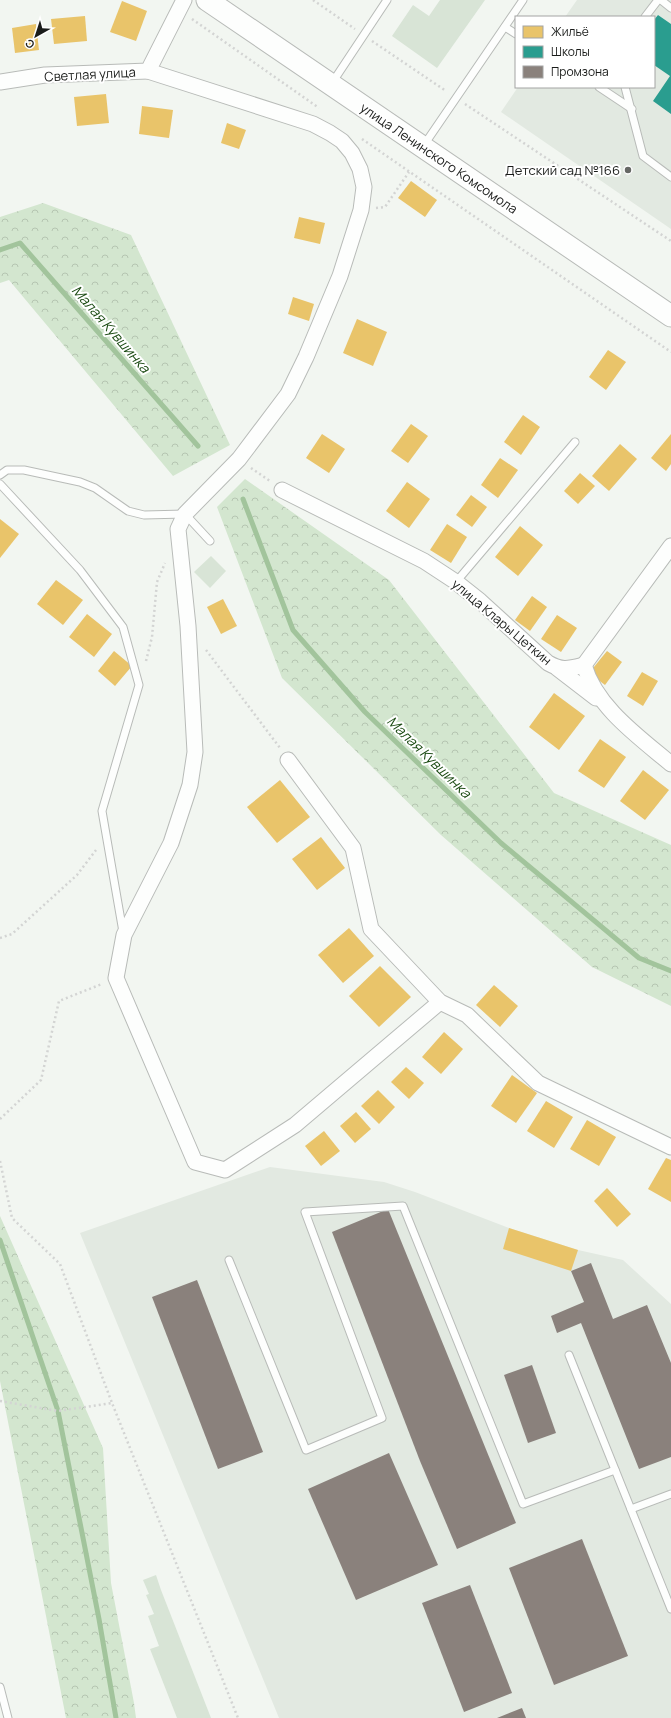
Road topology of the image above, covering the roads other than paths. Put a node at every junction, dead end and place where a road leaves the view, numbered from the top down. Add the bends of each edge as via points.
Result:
1 (207, 0) edge
2 (387, 0) edge
3 (523, 0) edge
4 (658, 0) edge
5 (661, 0) edge
6 (182, 5) edge
7 (671, 8) edge
8 (646, 16) edge
9 (505, 27) junction
10 (515, 33) edge
11 (148, 71) junction
12 (0, 82) edge
13 (330, 85) junction
14 (600, 88) edge
15 (625, 88) edge
16 (632, 109) junction
17 (422, 147) junction
18 (671, 177) edge
19 (671, 316) edge
20 (574, 442) dead end
21 (0, 475) edge
22 (0, 484) edge
23 (282, 490) road end
24 (185, 514) junction
25 (210, 541) dead end
26 (671, 546) edge
27 (456, 582) junction
28 (584, 665) junction
29 (557, 668) junction
30 (606, 704) junction
31 (288, 760) road end
32 (671, 764) edge
33 (124, 935) junction
34 (440, 1002) junction
35 (671, 1147) edge
36 (229, 1260) dead end
37 (569, 1356) dead end
38 (615, 1470) junction
39 (671, 1494) edge
40 (631, 1509) junction
41 (671, 1609) edge
42 (0, 1687) edge
43 (8, 1718) edge

1 - 13 main road, улица Ленинского Комсомола
2 - 13 lane
3 - 9 lane
4 - 8 lane
5 - 7 lane
6 - 11 street, Светлая улица
9 - 10 lane
9 - 17 lane
11 - 12 street, Светлая улица via 45,74
11 - 24 street via 313,124 330,132 352,153 360,169 364,187 362,210 340,276 288,394 239,459
13 - 17 main road, улица Ленинского Комсомола
14 - 16 lane
15 - 16 lane
16 - 18 lane via 643,156
17 - 19 main road, улица Ленинского Комсомола
20 - 27 lane
21 - 24 lane via 7,470 24,470 59,477 95,488 128,511 144,515
22 - 33 lane via 80,570 123,627 140,685 102,811
23 - 27 street, улица Клары Цеткин via 424,561
24 - 25 lane
24 - 33 street via 178,529 188,626 195,752 190,785 171,843
26 - 28 street
27 - 29 street, улица Клары Цеткин via 548,663
28 - 29 street, улица Клары Цеткин via 567,669
28 - 30 street via 587,677
29 - 30 street
30 - 32 street via 633,733
31 - 34 street via 353,848 371,929
33 - 34 street via 116,978 196,1162 225,1170 295,1125
34 - 35 street via 467,1015 538,1083
36 - 38 lane via 306,1450 382,1418 305,1212 403,1206 523,1504
37 - 38 lane
38 - 40 lane
39 - 40 lane
40 - 41 lane
42 - 43 lane

